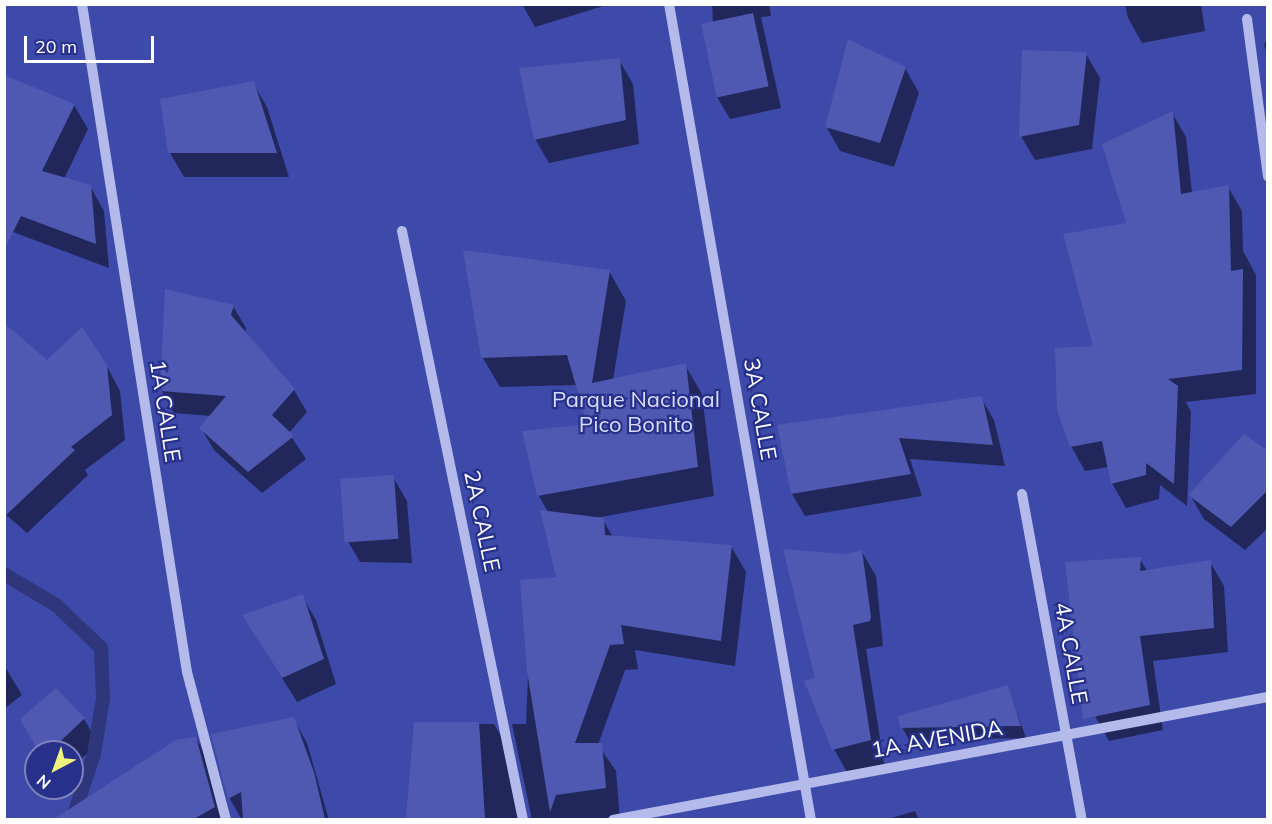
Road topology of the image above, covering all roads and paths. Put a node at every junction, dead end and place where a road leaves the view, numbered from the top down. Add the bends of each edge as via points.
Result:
1 (82, 4) edge
2 (669, 4) edge
3 (1247, 19) dead end
4 (1268, 177) edge
5 (402, 231) dead end
6 (1022, 494) dead end
7 (1268, 697) edge
8 (1066, 735) junction
9 (806, 783) junction
10 (226, 819) edge
11 (523, 819) edge
12 (613, 819) edge
13 (811, 819) edge
14 (1082, 819) edge

1 - 10 street, 1A CALLE via 187,672
2 - 9 street, 3A CALLE
3 - 4 street
5 - 11 street, 2A CALLE
6 - 8 street, 4A CALLE
7 - 8 street, 1A AVENIDA
8 - 9 street, 1A AVENIDA
8 - 14 street, 4A CALLE
9 - 12 street, 1A AVENIDA
9 - 13 street, 3A CALLE

